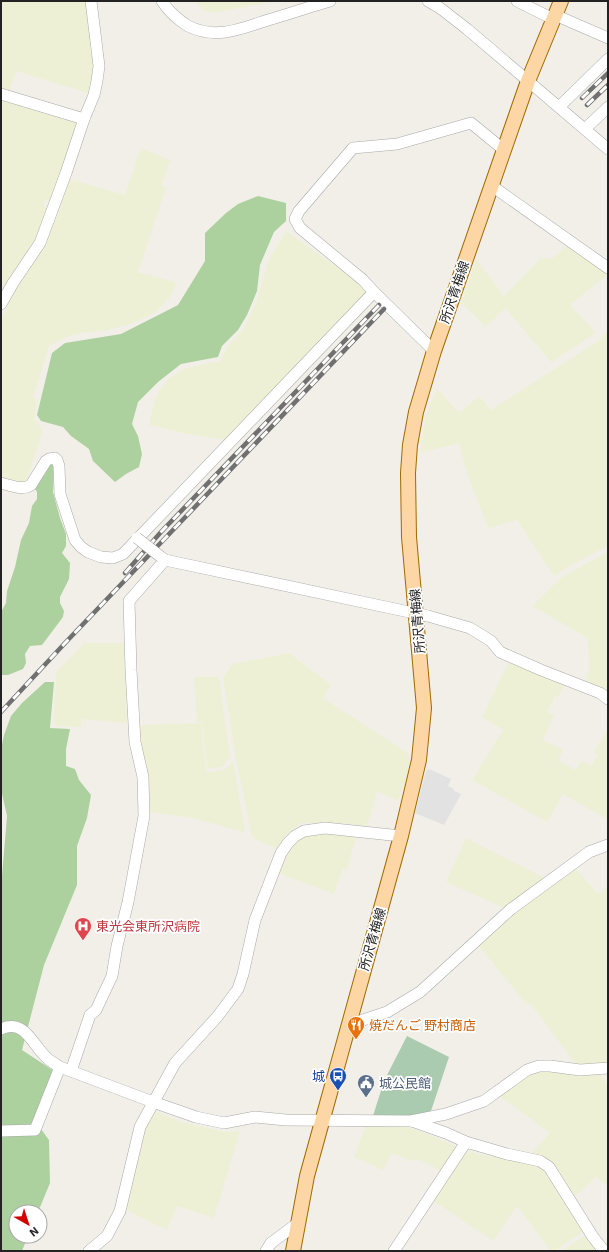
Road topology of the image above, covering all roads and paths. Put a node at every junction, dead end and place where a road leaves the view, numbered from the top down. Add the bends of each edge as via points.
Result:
1 (91, 1) edge
2 (162, 1) edge
3 (330, 1) edge
4 (428, 1) edge
5 (517, 1) edge
6 (561, 1) edge
7 (554, 17) junction
8 (608, 38) edge
9 (608, 59) edge
10 (528, 81) junction
11 (1, 94) edge
12 (559, 107) junction
13 (608, 107) edge
14 (84, 119) junction
15 (585, 129) junction
16 (608, 148) edge
17 (504, 150) junction
18 (492, 186) junction
19 (608, 268) edge
20 (374, 292) junction
21 (1, 304) edge
22 (434, 351) junction
23 (1, 483) edge
24 (137, 538) junction
25 (163, 558) junction
26 (416, 615) junction
27 (608, 699) edge
28 (401, 836) junction
29 (608, 845) edge
30 (348, 1025) junction
31 (1, 1029) edge
32 (60, 1067) junction
33 (608, 1068) edge
34 (71, 1071) junction
35 (153, 1102) junction
36 (322, 1120) junction
37 (411, 1120) junction
38 (1, 1131) edge
39 (466, 1142) junction
40 (298, 1223) junction
41 (89, 1251) edge
42 (266, 1251) edge
43 (293, 1251) edge
44 (394, 1251) edge
45 (604, 1251) edge

1 - 14 street via 99,66 94,95
2 - 3 street via 176,19 208,33 242,29
4 - 10 street
5 - 7 street
6 - 7 main road, 所沢青梅線
7 - 8 street
7 - 10 main road, 所沢青梅線
9 - 12 street
10 - 12 street
10 - 17 main road, 所沢青梅線
11 - 14 street
12 - 15 street
13 - 15 street
14 - 21 street via 40,243
15 - 16 street
17 - 18 main road, 所沢青梅線
17 - 20 street via 471,123 397,144 353,148 295,219 300,228
18 - 19 street
18 - 22 main road, 所沢青梅線
20 - 22 street
20 - 24 street
22 - 26 main road, 所沢青梅線 via 416,412 408,473 409,537
23 - 24 street via 28,487 32,485 46,461 55,458 59,466 60,494 75,540 81,547 101,557 113,558 123,554
24 - 25 street, bridge
25 - 26 street
25 - 34 street via 129,601 135,742 144,777 144,816 112,976 96,1010 90,1015
26 - 27 street via 470,628 491,641 500,652 600,693
26 - 28 main road, 所沢青梅線 via 424,708 419,760
28 - 30 main road, 所沢青梅線
28 - 35 street via 324,828 304,831 288,843 281,853 255,920 238,989 217,1017 175,1063
29 - 30 street via 589,852 512,909 420,992 387,1012
30 - 36 main road, 所沢青梅線
31 - 32 street via 18,1027 46,1058
32 - 34 street
32 - 38 street via 35,1130
33 - 37 street via 580,1070 539,1066 527,1070 484,1101 446,1114
34 - 35 street
35 - 36 street via 196,1117 224,1123 255,1117
35 - 41 street via 140,1127 120,1211 107,1236
36 - 37 street
36 - 40 main road, 所沢青梅線
37 - 39 street
39 - 44 street
39 - 45 street via 540,1161 549,1167
40 - 42 street via 271,1243
40 - 43 main road, 所沢青梅線

